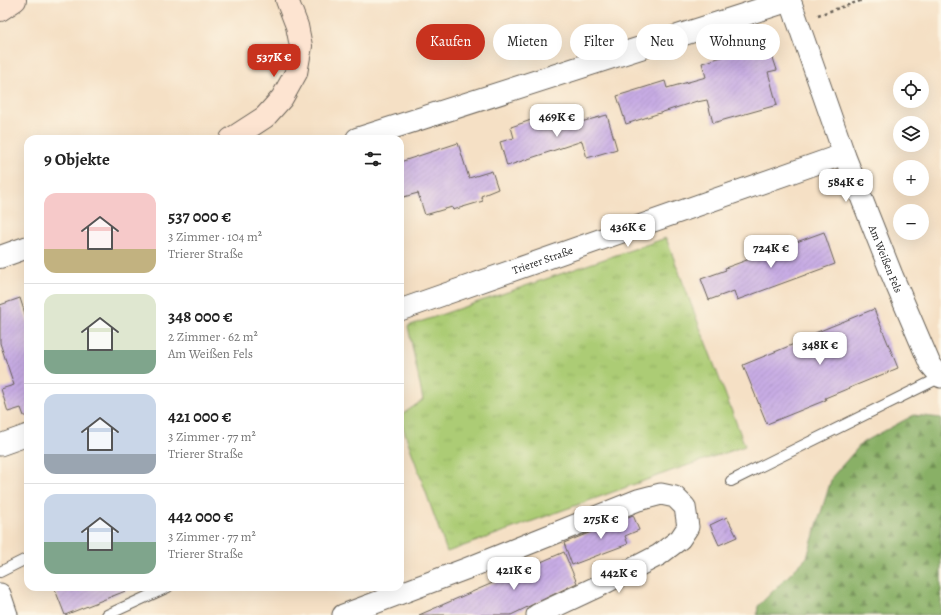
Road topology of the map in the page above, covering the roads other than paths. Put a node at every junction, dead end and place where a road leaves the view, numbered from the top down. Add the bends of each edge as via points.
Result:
1 (15, 0) edge
2 (287, 0) edge
3 (790, 0) edge
4 (0, 10) edge
5 (237, 135) edge
6 (369, 135) edge
7 (844, 154) junction
8 (24, 248) edge
9 (0, 257) edge
10 (404, 309) edge
11 (941, 377) edge
12 (24, 436) edge
13 (0, 445) edge
14 (731, 481) dead end
15 (24, 560) edge
16 (0, 572) edge
17 (159, 591) edge
18 (107, 615) edge
19 (343, 615) edge
20 (537, 615) edge

1 - 4 main road
2 - 5 main road via 298,26 301,46 296,73 282,98 265,116
3 - 6 street
3 - 7 street, Am Weißen Fels
7 - 10 street, Trierer Straße
7 - 11 street, Am Weißen Fels via 930,364
8 - 9 street
11 - 14 lane
12 - 13 street
15 - 16 lane
17 - 18 lane
19 - 20 street via 638,500 661,494 675,497 685,508 688,527 680,539 659,555

